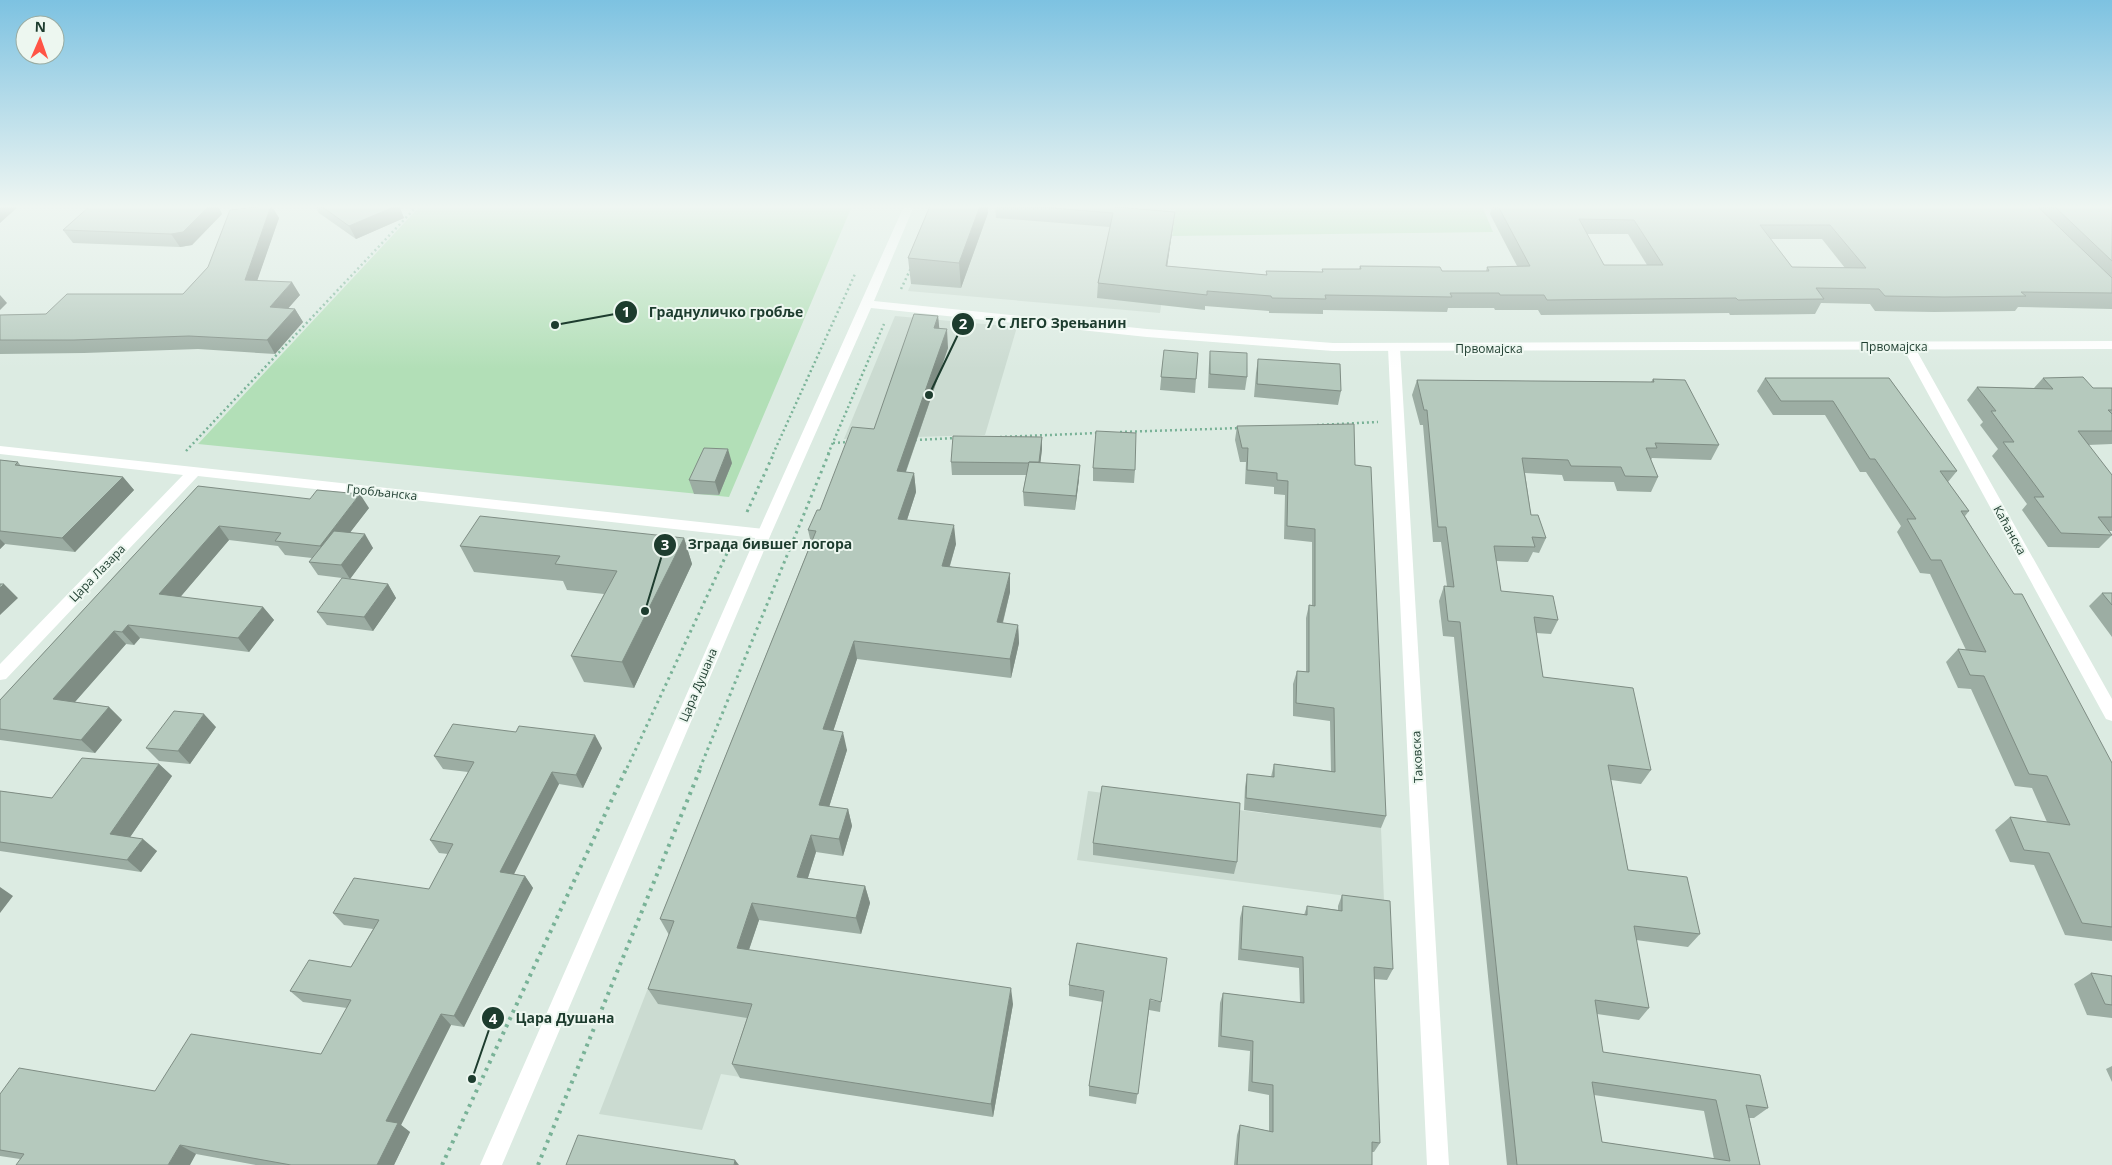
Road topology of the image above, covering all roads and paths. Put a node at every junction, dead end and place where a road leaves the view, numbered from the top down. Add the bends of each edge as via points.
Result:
1 (366, 260) edge
2 (886, 260) edge
3 (913, 260) edge
4 (858, 269) dead end
5 (867, 304) junction
6 (892, 307) junction
7 (2112, 345) edge
8 (1908, 346) junction
9 (1394, 348) junction
10 (1399, 422) junction
11 (1310, 425) edge
12 (1250, 427) edge
13 (1111, 432) edge
14 (1101, 433) edge
15 (992, 437) edge
16 (962, 438) edge
17 (912, 440) edge
18 (853, 442) edge
19 (833, 443) junction
20 (0, 450) edge
21 (169, 469) junction
22 (194, 472) junction
23 (738, 531) junction
24 (764, 534) junction
25 (0, 674) edge
26 (2112, 714) edge
27 (442, 1165) edge
28 (491, 1165) edge
29 (538, 1165) edge
30 (1438, 1165) edge

1 - 21 path
2 - 5 street, Цара Душана
3 - 6 path
4 - 23 path
5 - 6 street, Првомајска
5 - 24 street, Цара Душана
6 - 9 street, Првомајска via 1146,333 1333,347
6 - 19 path
7 - 8 street, Првомајска
8 - 9 street, Првомајска
8 - 26 street, Каћанска
9 - 10 street, Таковска
10 - 11 path
10 - 30 street, Таковска
12 - 13 path
14 - 15 path
16 - 17 path
18 - 19 path
19 - 29 path
20 - 21 street, Гробљанска
21 - 22 street, Гробљанска
22 - 23 street, Гробљанска
22 - 25 street, Цара Лазара
23 - 24 street, Гробљанска
23 - 27 path
24 - 28 street, Цара Душана

